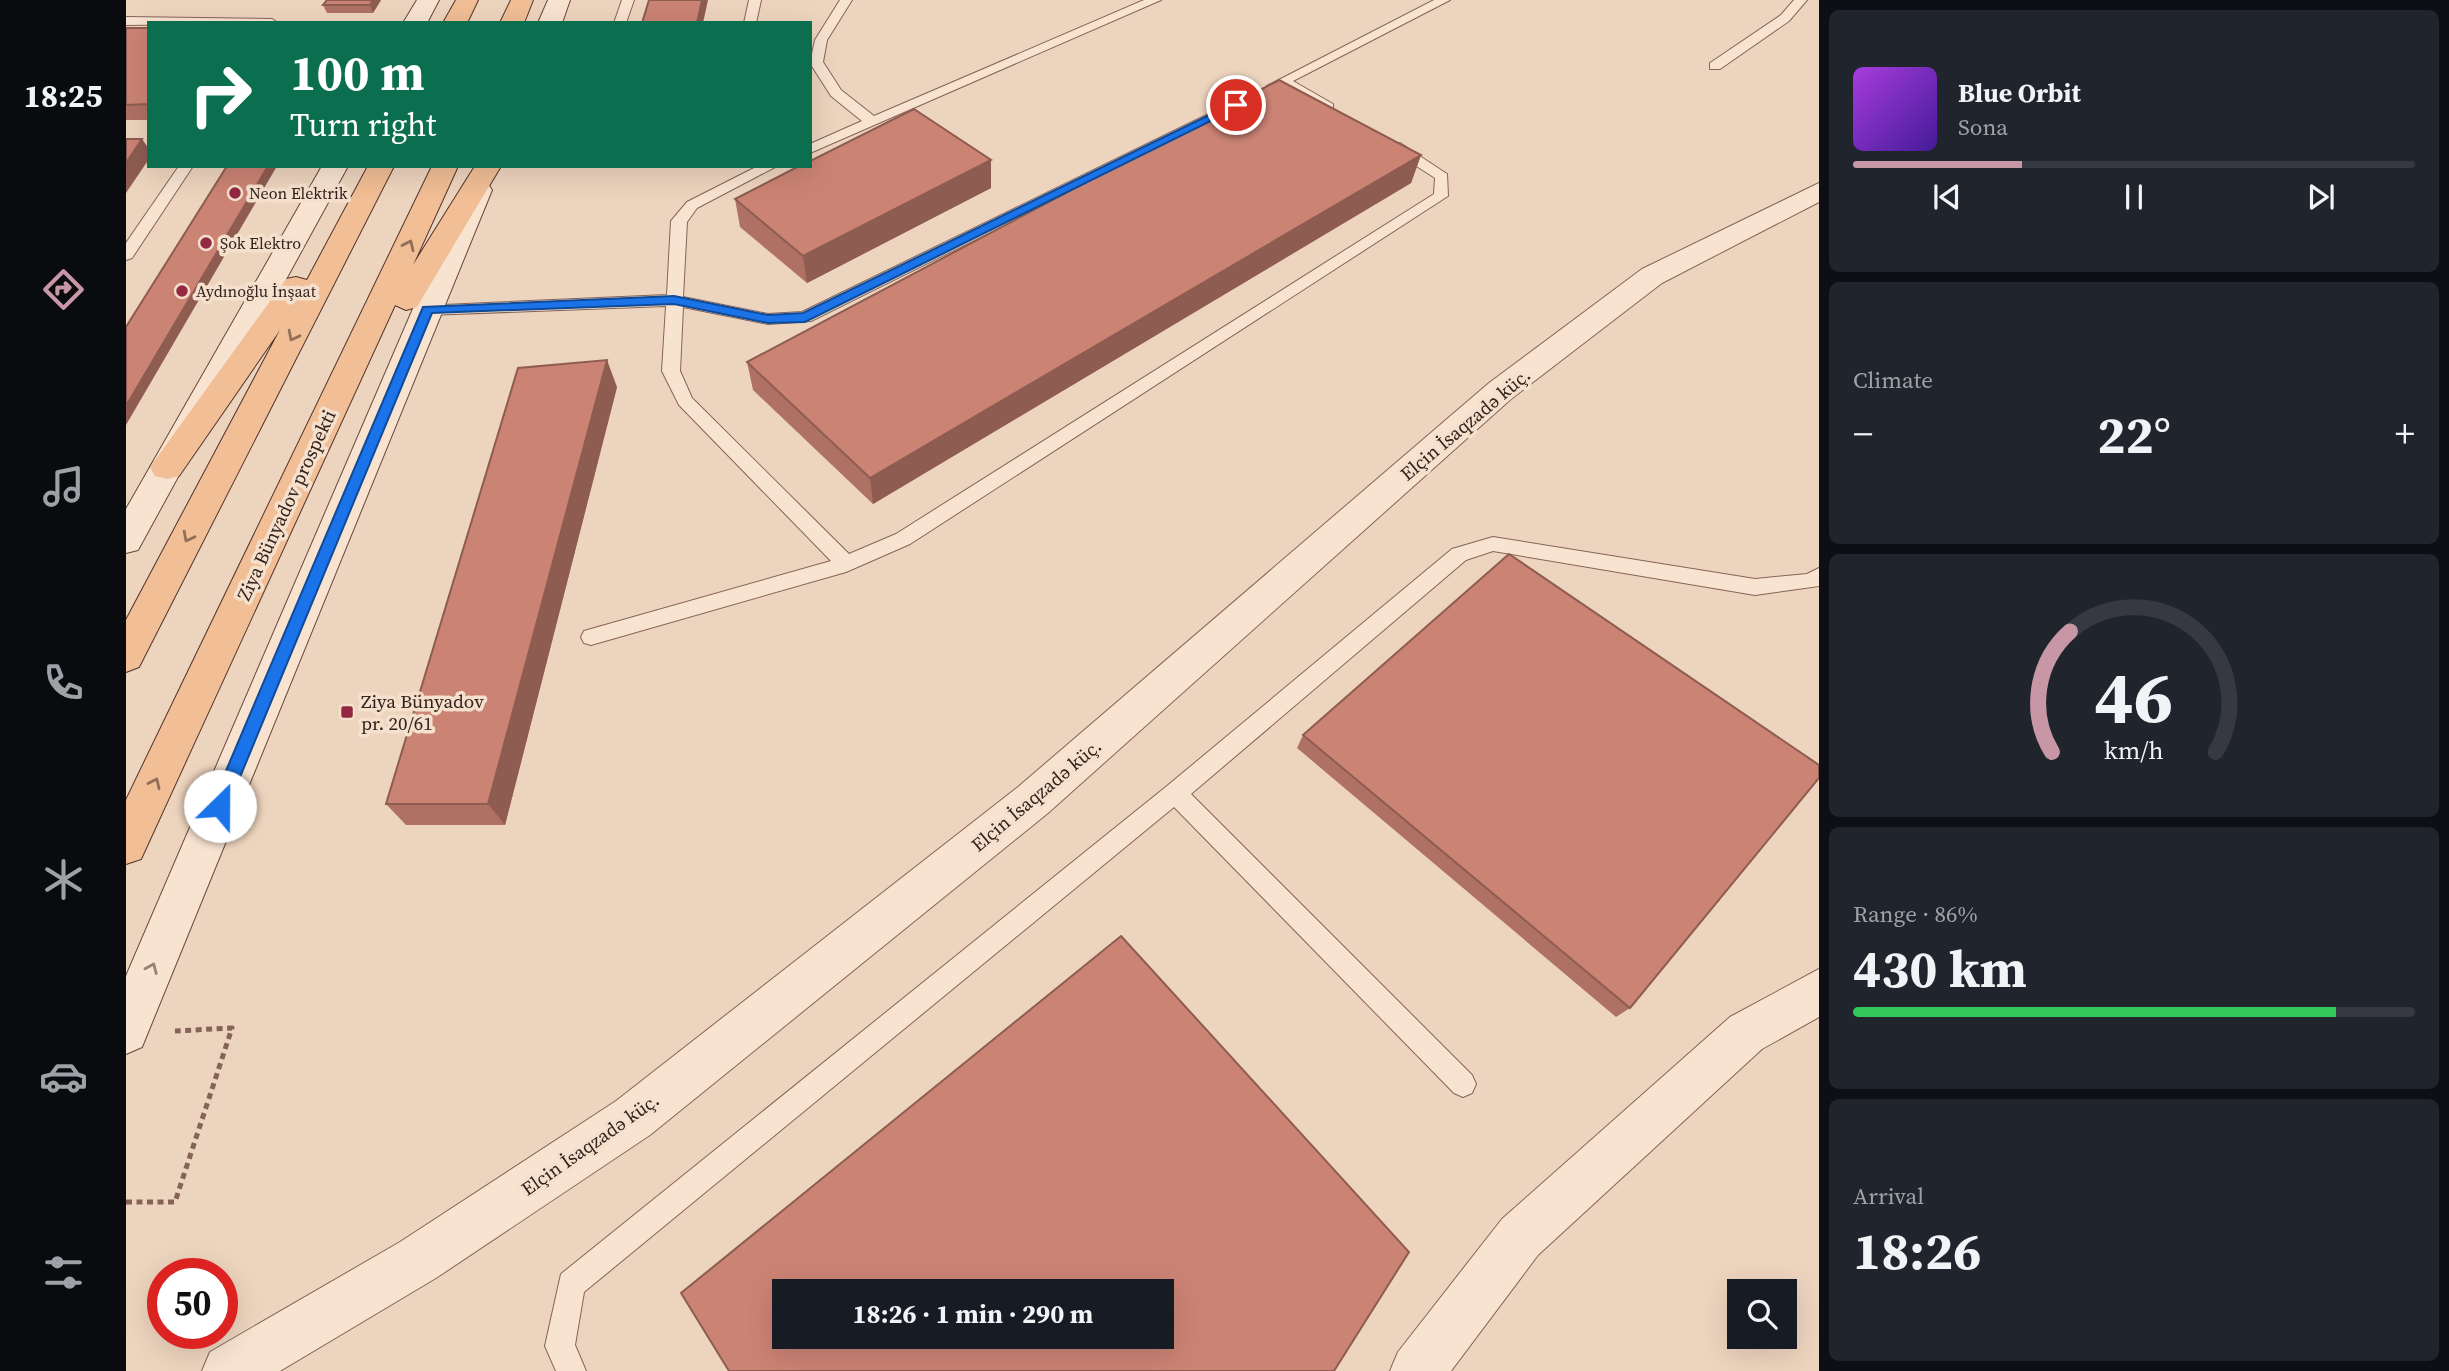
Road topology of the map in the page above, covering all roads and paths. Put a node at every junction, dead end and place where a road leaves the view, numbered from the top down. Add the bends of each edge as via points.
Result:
1 (428, 0) edge
2 (467, 0) edge
3 (523, 0) edge
4 (559, 0) edge
5 (628, 0) edge
6 (755, 0) edge
7 (846, 0) edge
8 (1155, 0) edge
9 (1444, 0) edge
10 (1801, 0) edge
11 (126, 21) edge
12 (147, 21) edge
13 (416, 21) edge
14 (456, 21) edge
15 (513, 21) edge
16 (551, 21) edge
17 (621, 21) edge
18 (750, 21) edge
19 (1715, 66) dead end
20 (1283, 81) junction
21 (1259, 93) edge
22 (1234, 106) edge
23 (1343, 116) edge
24 (872, 122) junction
25 (1379, 136) edge
26 (812, 148) edge
27 (185, 168) edge
28 (334, 168) edge
29 (380, 168) edge
30 (444, 168) edge
31 (487, 168) edge
32 (487, 168) edge
33 (766, 168) edge
34 (1819, 191) edge
35 (126, 255) edge
36 (674, 300) junction
37 (427, 310) junction
38 (306, 463) junction
39 (167, 467) junction
40 (126, 540) edge
41 (846, 564) junction
42 (1819, 576) edge
43 (591, 637) dead end
44 (126, 656) edge
45 (1175, 793) junction
46 (126, 845) edge
47 (1819, 992) edge
48 (126, 1031) edge
49 (166, 1031) dead end
50 (1463, 1084) dead end
51 (126, 1202) edge
52 (229, 1371) edge
53 (572, 1371) edge
54 (1417, 1371) edge

1 - 13 street
2 - 14 main road
3 - 15 main road
4 - 16 street
5 - 17 lane
6 - 18 lane
7 - 24 lane via 821,40 816,62 836,93
8 - 24 lane
9 - 20 lane
10 - 19 lane via 1785,18
11 - 12 lane
20 - 21 lane
20 - 23 lane
22 - 36 lane via 805,317 768,319
24 - 26 lane
25 - 41 lane via 1442,177 1441,196 903,539
27 - 35 lane
28 - 39 street
29 - 39 main road
29 -> 44 main road
38 -> 30 main road, Ziya Bünyadov prospekti
31 - 38 main road
32 - 37 street
33 - 36 lane via 692,205 679,221
34 - 52 street, Elçin İsaqzadə küç. via 1652,276 1500,391 1033,800 633,1118 418,1260
36 - 37 lane
36 - 41 lane via 671,371 685,401
48 -> 37 street
46 -> 38 main road, Ziya Bünyadov prospekti
39 - 40 street
41 - 43 lane
42 - 45 lane via 1811,581 1755,587 1493,544 1458,554
45 - 50 lane
45 - 53 lane via 571,1284 560,1346
47 - 54 street via 1746,1033 1520,1237
49 - 51 path via 232,1028 175,1202

